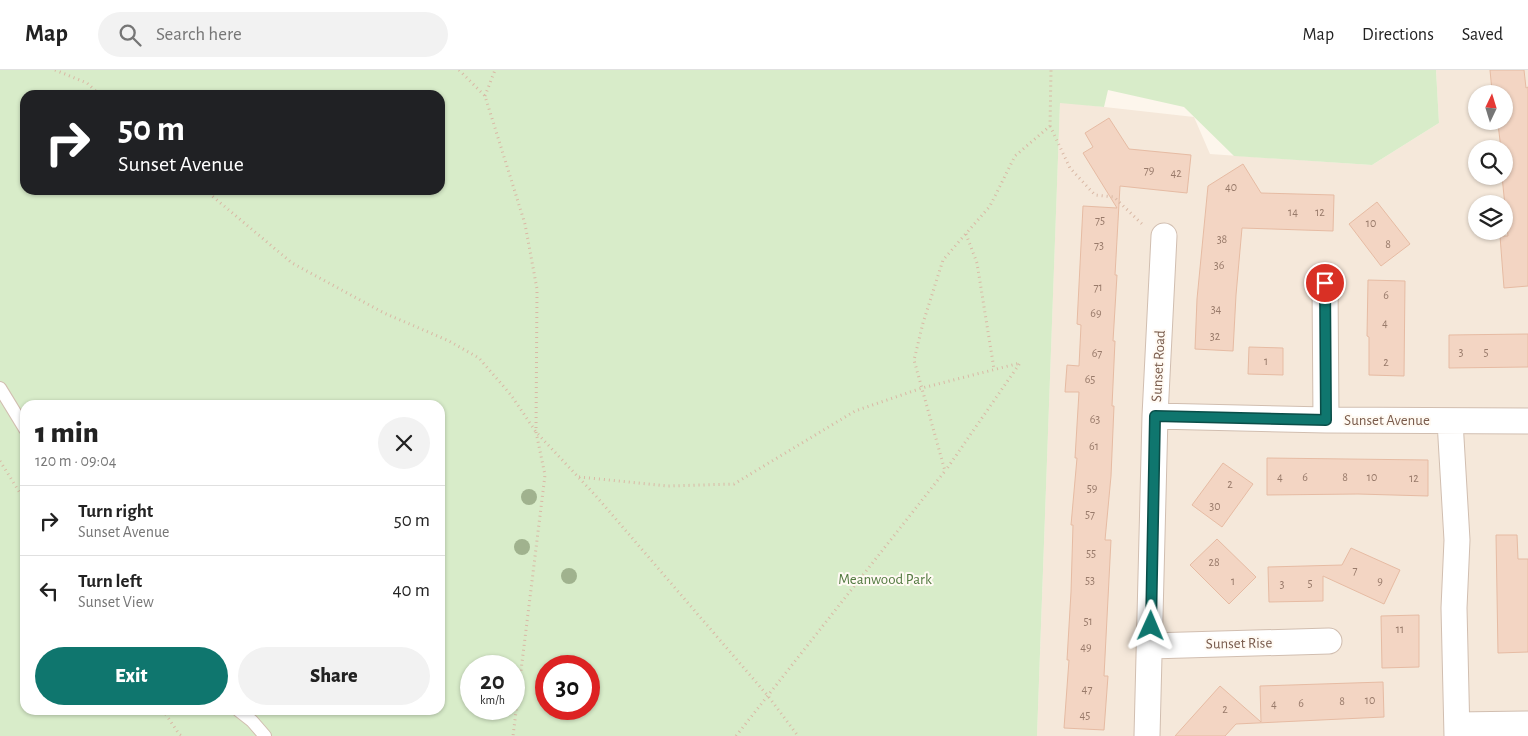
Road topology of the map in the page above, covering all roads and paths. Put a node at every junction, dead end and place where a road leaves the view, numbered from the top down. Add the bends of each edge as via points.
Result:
1 (55, 70) edge
2 (459, 70) edge
3 (495, 70) edge
4 (1052, 70) edge
5 (95, 90) edge
6 (485, 96) junction
7 (1050, 126) junction
8 (211, 195) edge
9 (966, 234) junction
10 (1164, 236) joint
11 (1325, 283) dead end
12 (994, 369) junction
13 (0, 388) edge
14 (922, 388) junction
15 (1155, 416) junction
16 (1326, 420) junction
17 (20, 421) edge
18 (1450, 421) junction
19 (1528, 421) edge
20 (536, 432) junction
21 (0, 461) edge
22 (945, 471) junction
23 (579, 477) junction
24 (20, 493) edge
25 (1328, 641) dead end
26 (1150, 646) junction
27 (768, 696) junction
28 (166, 715) edge
29 (244, 715) edge
30 (1528, 724) edge
31 (1457, 730) edge
32 (182, 736) edge
33 (265, 736) edge
34 (513, 736) edge
35 (736, 736) edge
36 (798, 736) edge
37 (1147, 736) edge

1 - 5 path via 88,83
2 - 6 path
3 - 6 path
4 - 7 path
6 - 20 path via 525,224 537,289
7 - 9 path via 1015,156 990,206
7 - 10 path via 1070,168 1095,194 1114,197 1143,225
8 - 20 path via 292,263 384,313 449,341 479,358 511,395
9 - 12 path via 977,263
9 - 14 path via 943,260 923,323 914,360
10 - 15 street, Sunset Road
11 - 16 street
12 - 14 path
12 - 22 path via 1020,363
13 - 17 lane
14 - 22 path
14 - 23 path via 855,411 734,484 668,486
15 - 16 street, Sunset Avenue
15 - 26 street, Sunset Road
16 - 18 street, Sunset Avenue
18 - 19 street, Sunset Avenue
18 - 31 street via 1457,540 1454,608
20 - 23 path
20 - 34 path via 545,474
21 - 24 path
22 - 27 path
23 - 27 path
25 - 26 street, Sunset Rise
26 - 37 street, Sunset Road
27 - 35 path
27 - 36 path
28 - 32 path
29 - 33 lane
30 - 31 street

